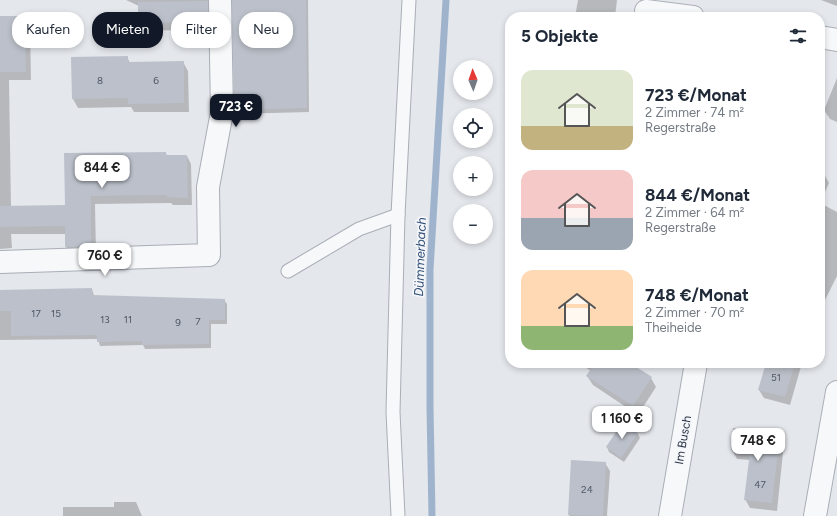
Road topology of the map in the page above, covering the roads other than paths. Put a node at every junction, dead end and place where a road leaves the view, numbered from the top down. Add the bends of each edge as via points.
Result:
1 (220, 0) edge
2 (409, 0) edge
3 (646, 11) dead end
4 (654, 12) edge
5 (398, 215) junction
6 (0, 262) edge
7 (288, 271) dead end
8 (695, 368) edge
9 (837, 392) edge
10 (835, 414) edge
11 (398, 516) edge
12 (670, 516) edge
13 (815, 516) edge

1 - 6 street via 222,112 208,187 209,255
2 - 5 lane
3 - 4 street
5 - 7 lane via 359,229
5 - 11 lane via 393,412
8 - 12 street, Im Busch
9 - 10 street
10 - 13 street

